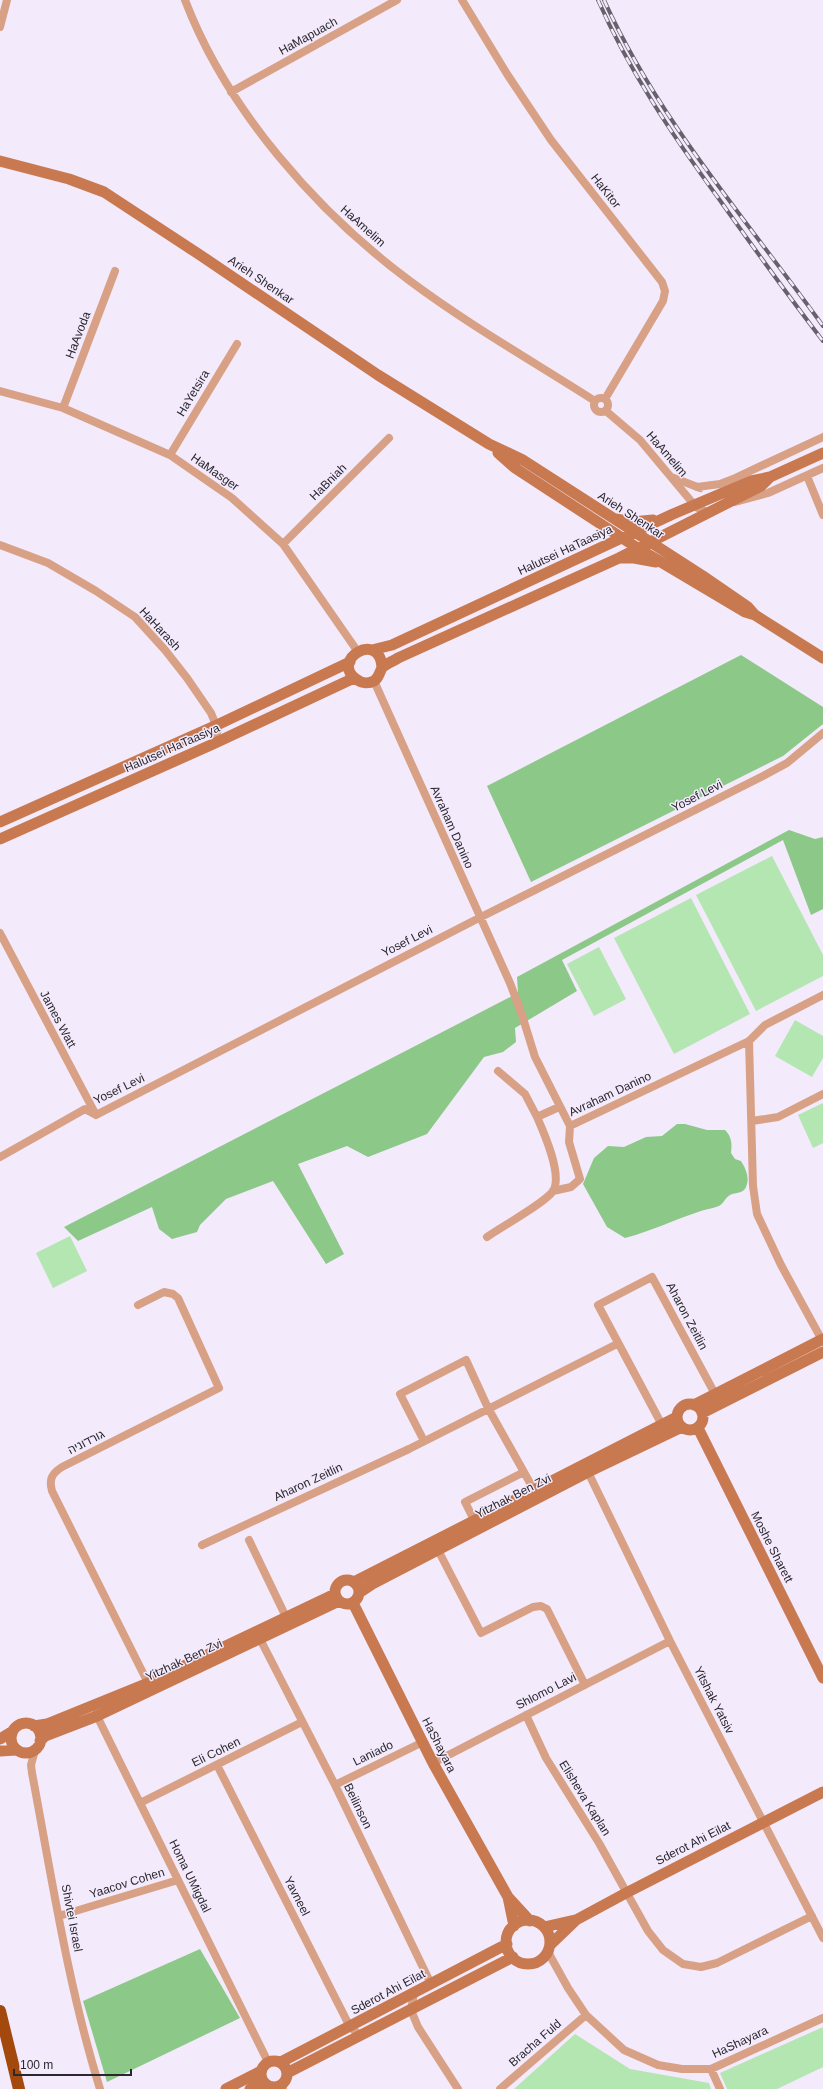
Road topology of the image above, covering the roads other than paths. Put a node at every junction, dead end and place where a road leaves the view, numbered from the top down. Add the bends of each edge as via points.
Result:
1 (7, 0) edge
2 (185, 0) edge
3 (397, 0) edge
4 (462, 0) edge
5 (0, 28) edge
6 (231, 92) junction
7 (2, 162) edge
8 (115, 271) dead end
9 (237, 344) dead end
10 (0, 391) edge
11 (605, 399) junction
12 (595, 401) junction
13 (63, 408) junction
14 (606, 411) junction
15 (823, 437) edge
16 (389, 438) dead end
17 (488, 444) junction
18 (823, 453) edge
19 (170, 455) junction
20 (823, 468) edge
21 (807, 476) junction
22 (770, 477) junction
23 (673, 478) junction
24 (696, 487) junction
25 (729, 490) junction
26 (728, 503) junction
27 (694, 505) junction
28 (709, 513) junction
29 (673, 514) junction
30 (823, 515) edge
31 (613, 519) junction
32 (676, 530) junction
33 (633, 532) junction
34 (622, 537) junction
35 (650, 543) junction
36 (283, 544) junction
37 (0, 545) edge
38 (639, 549) junction
39 (619, 558) junction
40 (673, 563) junction
41 (372, 650) junction
42 (358, 652) junction
43 (823, 658) edge
44 (350, 662) junction
45 (382, 667) junction
46 (354, 678) junction
47 (374, 681) junction
48 (217, 725) junction
49 (823, 733) edge
50 (213, 744) junction
51 (0, 822) edge
52 (0, 839) edge
53 (479, 918) junction
54 (0, 933) edge
55 (823, 995) edge
56 (750, 1041) junction
57 (498, 1071) dead end
58 (823, 1094) edge
59 (559, 1107) junction
60 (96, 1115) junction
61 (537, 1117) junction
62 (752, 1121) junction
63 (570, 1126) junction
64 (0, 1156) edge
65 (553, 1191) junction
66 (487, 1237) dead end
67 (138, 1305) dead end
68 (823, 1340) edge
69 (617, 1344) junction
70 (823, 1352) edge
71 (715, 1394) junction
72 (488, 1408) junction
73 (698, 1409) junction
74 (677, 1417) junction
75 (662, 1425) junction
76 (682, 1427) junction
77 (698, 1428) junction
78 (424, 1441) junction
79 (524, 1472) junction
80 (588, 1472) junction
81 (534, 1490) junction
82 (474, 1520) junction
83 (249, 1540) dead end
84 (202, 1545) dead end
85 (438, 1550) junction
86 (354, 1582) junction
87 (359, 1593) junction
88 (337, 1598) junction
89 (352, 1603) junction
90 (286, 1617) junction
91 (260, 1640) junction
92 (670, 1641) junction
93 (823, 1678) edge
94 (153, 1685) junction
95 (585, 1685) junction
96 (105, 1701) junction
97 (526, 1715) junction
98 (97, 1716) junction
99 (302, 1722) junction
100 (34, 1726) junction
101 (13, 1731) junction
102 (0, 1739) edge
103 (423, 1742) junction
104 (37, 1746) junction
105 (16, 1750) junction
106 (0, 1751) edge
107 (433, 1763) junction
108 (216, 1765) junction
109 (335, 1785) junction
110 (823, 1792) edge
111 (140, 1803) junction
112 (763, 1822) junction
113 (178, 1880) junction
114 (626, 1893) junction
115 (508, 1897) junction
116 (59, 1916) junction
117 (812, 1916) junction
118 (576, 1920) junction
119 (530, 1921) junction
120 (514, 1926) junction
121 (544, 1927) junction
122 (823, 1938) edge
123 (507, 1944) junction
124 (549, 1949) junction
125 (513, 1957) junction
126 (431, 1984) junction
127 (414, 1993) junction
128 (0, 2010) edge
129 (411, 2010) junction
130 (586, 2015) junction
131 (823, 2018) edge
132 (350, 2027) junction
133 (360, 2036) junction
134 (268, 2062) junction
135 (281, 2062) junction
136 (711, 2069) junction
137 (261, 2071) junction
138 (287, 2073) junction
139 (263, 2082) junction
140 (282, 2087) edge
141 (19, 2089) edge
142 (100, 2089) edge
143 (226, 2089) edge
144 (250, 2089) edge
145 (458, 2089) edge
146 (500, 2089) edge
147 (720, 2089) edge

1 - 5 street
2 - 6 street, HaAmelim
3 - 6 street, HaMapuach
4 - 11 street, HaKitor via 551,140 662,282 665,291 663,301
6 - 12 street, HaAmelim via 297,179 381,258 444,305
7 - 17 street, Arieh Shenkar via 69,179 104,192 378,375
8 - 13 street, HaAvoda
9 - 19 street, HaYetsira
10 - 13 street, HaMasger
11 - 12 street via 599,398
11 - 14 street via 609,405
12 - 14 street via 596,410
13 - 19 street, HaMasger
14 - 23 street, HaAmelim via 640,440
15 - 24 street via 733,479 720,484
16 - 36 street, HaBniah
17 - 31 street, Arieh Shenkar via 523,460
17 - 34 street, Arieh Shenkar via 515,468
18 - 22 street, Halutsei HaTaasiya
19 - 36 street, HaMasger via 232,498
20 - 21 street
21 - 26 street via 768,493
21 - 30 street
22 - 25 street, Halutsei HaTaasiya via 751,480
22 - 26 street, Halutsei HaTaasiya via 761,486
23 - 24 street
23 - 27 street, HaAmelim
24 - 25 street
25 - 27 street, Halutsei HaTaasiya
26 - 28 street, Halutsei HaTaasiya
27 - 28 street, HaAmelim
27 - 29 street, Halutsei HaTaasiya
28 - 32 street, Halutsei HaTaasiya
29 - 31 street via 643,521
29 - 33 street, Halutsei HaTaasiya
31 - 33 street, Arieh Shenkar
32 - 35 street, Halutsei HaTaasiya
32 - 40 street via 670,537 669,546
33 - 34 street, Halutsei HaTaasiya
33 - 35 street, Arieh Shenkar
34 - 38 street, Arieh Shenkar
34 - 41 street, Halutsei HaTaasiya via 392,645
35 - 38 street, Halutsei HaTaasiya
35 - 40 street, Arieh Shenkar
36 - 42 street, HaMasger
37 - 48 street, HaHarash via 48,563 135,617 187,678
38 - 39 street, Halutsei HaTaasiya
38 - 40 street, Arieh Shenkar
39 - 40 street
39 - 45 street, Halutsei HaTaasiya
40 - 43 street, Arieh Shenkar via 745,612 755,615
41 - 42 street, Halutsei HaTaasiya
41 - 45 street via 380,657
42 - 44 street, Halutsei HaTaasiya
44 - 46 street
44 - 48 street, Halutsei HaTaasiya
45 - 47 street
46 - 47 street via 364,683
46 - 50 street, Halutsei HaTaasiya
47 - 53 street, Avraham Danino
48 - 50 street via 218,735
48 - 51 street, Halutsei HaTaasiya
49 - 53 street, Yosef Levi via 787,763 763,776
50 - 52 street, Halutsei HaTaasiya
53 - 59 street, Avraham Danino via 510,983 535,1057
53 - 60 street, Yosef Levi
54 - 60 street, James Watt
55 - 56 street via 765,1025
56 - 62 street
56 - 63 street, Avraham Danino
57 - 61 street via 524,1094
58 - 62 street via 778,1117
59 - 61 street
59 - 63 street, Avraham Danino
60 - 64 street, Yosef Levi via 85,1109
61 - 65 street via 549,1144 555,1180
62 - 68 street via 753,1186 757,1214 781,1265
63 - 65 street via 569,1142 580,1179 571,1187
65 - 66 street via 544,1201
67 - 94 street, גורדוניה via 164,1292 178,1298 219,1388 62,1467 51,1476 50,1484
68 - 71 street
69 - 71 street, Aharon Zeitlin via 598,1305 652,1278
69 - 72 street, Aharon Zeitlin
69 - 75 street, Aharon Zeitlin
70 - 73 street
71 - 73 street
72 - 78 street, Aharon Zeitlin
72 - 78 street via 466,1360 400,1394
72 - 79 street
73 - 74 street via 683,1407
73 - 77 street via 702,1421
74 - 75 street, Yitzhak Ben Zvi
74 - 76 street
75 - 81 street, Yitzhak Ben Zvi
76 - 77 street via 688,1430
76 - 80 street, Yitzhak Ben Zvi
77 - 93 street, Moshe Sharett
78 - 84 street, Aharon Zeitlin
79 - 81 street
79 - 82 street via 465,1502
80 - 85 street, Yitzhak Ben Zvi
80 - 92 street, Yitshak Yatsiv
81 - 82 street, Yitzhak Ben Zvi
82 - 86 street, Yitzhak Ben Zvi
83 - 90 street
85 - 87 street, Yitzhak Ben Zvi via 374,1582
85 - 95 street via 481,1633 532,1607 541,1606 548,1609
86 - 87 street
86 - 88 street via 342,1581 336,1586
87 - 89 street
88 - 89 street via 346,1604
88 - 90 street, Yitzhak Ben Zvi
88 - 91 street, Yitzhak Ben Zvi
89 - 103 street, HaShayara
90 - 94 street, Yitzhak Ben Zvi
91 - 94 street, Yitzhak Ben Zvi
91 - 99 street, Beilinson
92 - 95 street, Shlomo Lavi
92 - 112 street, Yitshak Yatsiv
94 - 96 street, Yitzhak Ben Zvi
94 - 98 street, Yitzhak Ben Zvi
95 - 97 street, Shlomo Lavi
96 - 98 street
96 - 100 street, Yitzhak Ben Zvi via 47,1724
97 - 107 street, Shlomo Lavi
97 - 114 street, Elisheva Kaplan via 546,1758 599,1843
98 - 104 street, Yitzhak Ben Zvi via 50,1734
98 - 111 street, Homa UMigdal
99 - 108 street, Eli Cohen
99 - 109 street, Beilinson
100 - 101 street, Yitzhak Ben Zvi via 20,1725
100 - 104 street via 40,1734
101 - 102 street, Yitzhak Ben Zvi
101 - 105 street via 11,1740
103 - 107 street, HaShayara
103 - 109 street, Laniado
104 - 105 street, Yitzhak Ben Zvi via 23,1753
104 - 116 street, Shivtei Israel via 31,1765 32,1773
105 - 106 street, Yitzhak Ben Zvi
107 - 115 street, HaShayara
108 - 111 street, Eli Cohen
108 - 132 street, Yavneel
109 - 126 street, Beilinson
110 - 112 street, Sderot Ahi Eilat
111 - 113 street, Homa UMigdal
112 - 114 street, Sderot Ahi Eilat
112 - 117 street, Yitshak Yatsiv
113 - 116 street, Yaacov Cohen
113 - 134 street, Homa UMigdal
114 - 117 street, Elisheva Kaplan via 648,1932 663,1950 683,1964 701,1967 717,1963
114 - 118 street, Sderot Ahi Eilat
115 - 119 street, HaShayara
115 - 120 street, HaShayara
116 - 142 street, Shivtei Israel via 74,1994
117 - 122 street, Yitshak Yatsiv
118 - 121 street, Sderot Ahi Eilat
118 - 124 street, Sderot Ahi Eilat
119 - 120 street via 519,1922
119 - 121 street
120 - 123 street via 509,1931
121 - 124 street via 548,1932
123 - 125 street
123 - 126 street, Sderot Ahi Eilat
124 - 125 street via 532,1964 518,1962
124 - 130 street, HaShayara via 568,1988
125 - 129 street
126 - 127 street, Sderot Ahi Eilat
127 - 129 street
127 - 132 street, Sderot Ahi Eilat
128 - 141 highway
129 - 133 street
129 - 145 street via 430,2047
130 - 136 street, HaShayara via 624,2050 653,2063 682,2069
130 - 146 street, Bracha Fuld
131 - 136 street, HaShayara
132 - 133 street, Yavneel
132 - 135 street, Sderot Ahi Eilat
133 - 138 street
134 - 135 street
134 - 137 street
135 - 138 street
136 - 147 street
137 - 139 street
137 - 143 street
138 - 140 street
139 - 140 street via 274,2087
139 - 144 street

